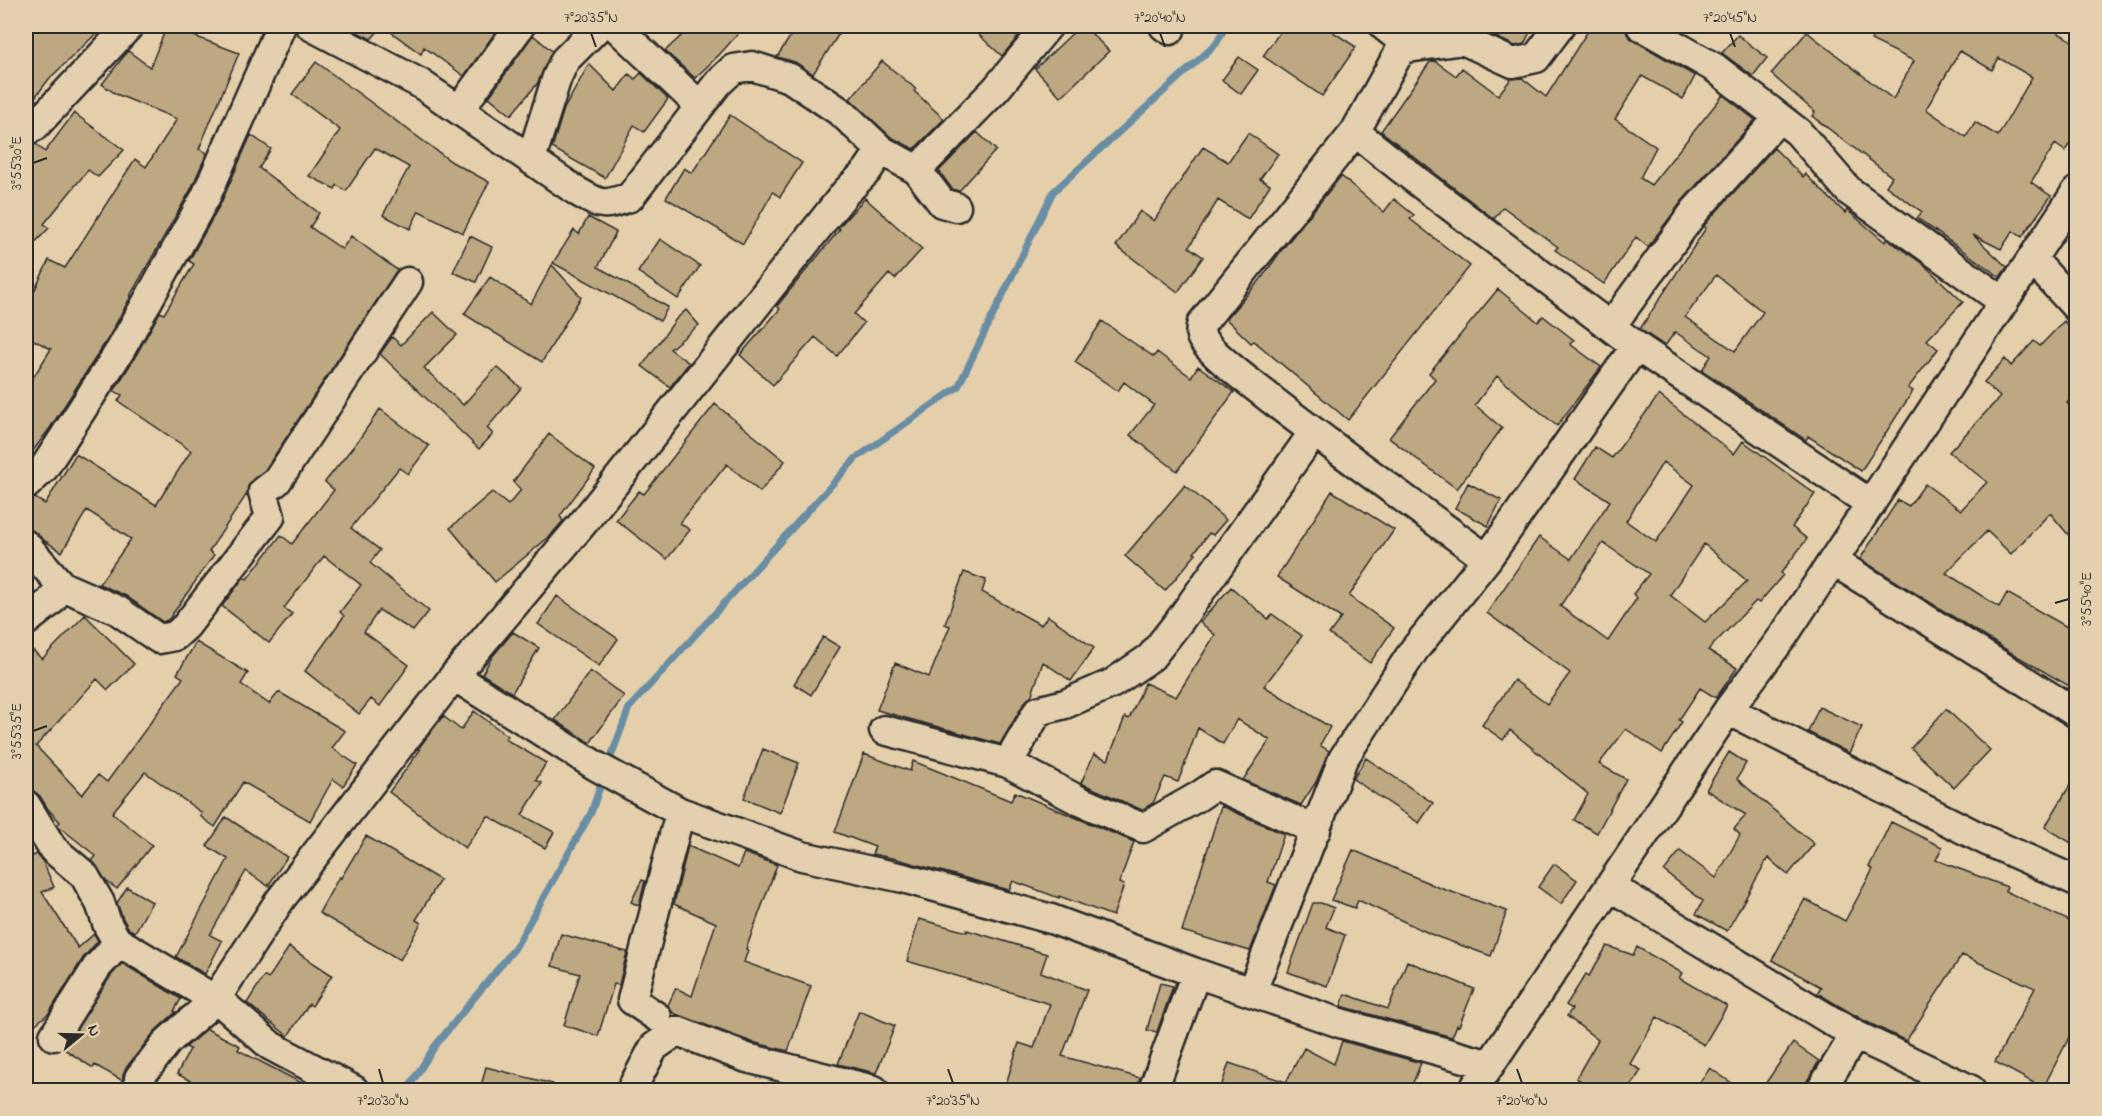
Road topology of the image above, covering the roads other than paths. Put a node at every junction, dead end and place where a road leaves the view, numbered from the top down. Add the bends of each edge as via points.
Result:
1 (129, 26) edge
2 (281, 26) edge
3 (311, 26) edge
4 (520, 26) edge
5 (599, 26) edge
6 (615, 26) edge
7 (1048, 26) edge
8 (1384, 26) edge
9 (1560, 26) edge
10 (1641, 26) edge
11 (1401, 49) junction
12 (700, 106) junction
13 (459, 110) junction
14 (1779, 118) junction
15 (26, 131) edge
16 (1354, 132) junction
17 (881, 150) junction
18 (531, 159) junction
19 (917, 170) junction
20 (2076, 192) edge
21 (956, 207) dead end
22 (2033, 260) junction
23 (408, 282) dead end
24 (2004, 302) junction
25 (2076, 307) edge
26 (1611, 326) junction
27 (1636, 346) junction
28 (1314, 432) junction
29 (26, 484) edge
30 (1871, 504) junction
31 (26, 545) edge
32 (1487, 559) junction
33 (1833, 561) junction
34 (62, 586) junction
35 (26, 621) edge
36 (454, 676) junction
37 (1728, 710) junction
38 (2076, 713) edge
39 (884, 730) dead end
40 (1008, 764) junction
41 (26, 805) edge
42 (680, 812) junction
43 (1316, 830) junction
44 (2076, 881) edge
45 (1611, 887) junction
46 (117, 941) junction
47 (1196, 973) junction
48 (1252, 991) junction
49 (215, 1000) junction
50 (657, 1017) dead end
51 (1855, 1035) junction
52 (54, 1036) dead end
53 (1491, 1065) junction
54 (140, 1078) dead end
55 (354, 1090) edge
56 (631, 1090) edge
57 (874, 1090) edge
58 (1153, 1090) edge
59 (1473, 1090) edge
60 (1821, 1090) edge
61 (1971, 1090) edge

1 - 15 street
2 - 29 street via 206,196 161,278 121,349 44,468
3 - 13 street via 421,84
4 - 13 street
5 - 18 street via 565,60
6 - 12 street
7 - 19 street via 996,89
8 - 11 street via 1399,38
9 - 11 street via 1536,58 1513,63 1463,40
10 - 14 street via 1715,68
11 - 16 street
12 - 17 street via 733,69 752,66 790,78 842,113
12 - 18 street via 630,197 612,203 598,204
13 - 18 street
14 - 24 street via 1798,132 1849,191
14 - 26 street via 1694,212
16 - 26 street
16 - 28 street via 1200,330 1208,346
17 - 19 street
17 - 36 street via 583,523
19 - 21 street via 942,202
20 - 22 street
22 - 24 street
22 - 25 street
23 - 34 street via 277,481 263,492 270,517 175,636 159,639 117,610
24 - 30 street
26 - 27 street
27 - 30 street
27 - 32 street
28 - 32 street
28 - 40 street via 1150,657 1113,683 1038,711
30 - 33 street
31 - 34 street
32 - 43 street via 1414,650 1343,759
33 - 37 street via 1785,635
33 - 38 street
34 - 35 street via 50,602
36 - 42 street via 596,766
36 - 49 street via 280,900
37 - 44 street via 1987,841
37 - 45 street
39 - 40 street
40 - 43 street via 1143,828 1215,785
41 - 46 street via 53,849 84,875
42 - 47 street via 802,856 903,878 1051,919
42 - 50 street via 632,1000
43 - 48 street
45 - 51 street
45 - 53 street
46 - 49 street
46 - 52 street
47 - 48 street
47 - 58 street
48 - 53 street via 1340,1023
49 - 54 street via 168,1041
49 - 55 street via 271,1046
51 - 60 street
51 - 61 street
53 - 59 street
56 - 57 street via 654,1047 678,1031 747,1058

